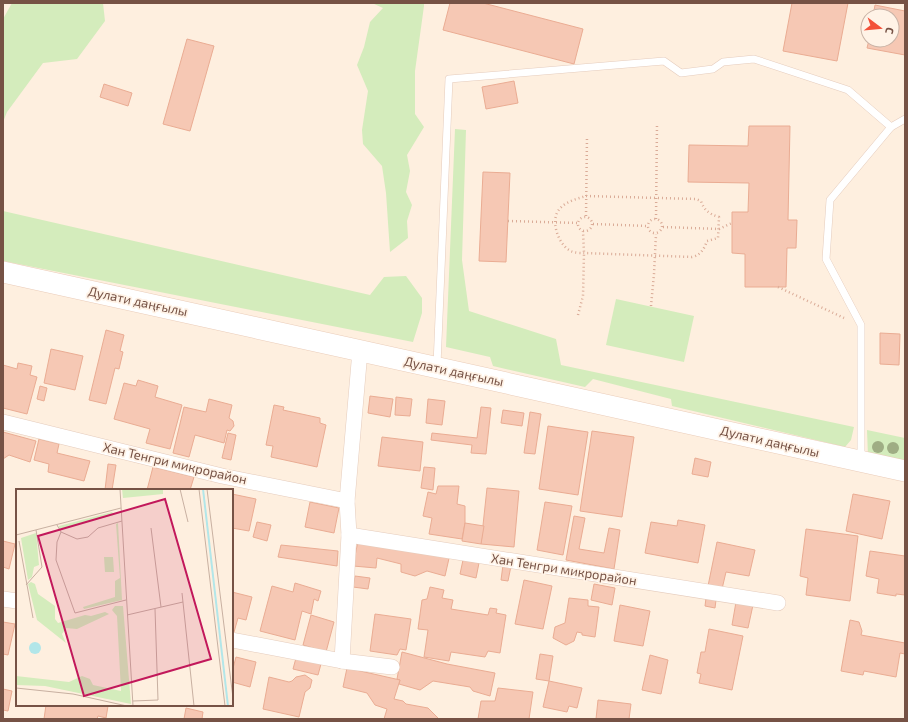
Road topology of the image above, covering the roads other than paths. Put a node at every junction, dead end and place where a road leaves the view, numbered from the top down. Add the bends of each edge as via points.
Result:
1 (905, 119) edge
2 (891, 127) junction
3 (3, 272) edge
4 (360, 351) junction
5 (437, 367) junction
6 (3, 422) edge
7 (861, 461) junction
8 (905, 471) edge
9 (347, 501) junction
10 (349, 535) junction
11 (3, 599) edge
12 (16, 601) edge
13 (778, 603) dead end
14 (233, 640) edge
15 (342, 661) junction
16 (392, 667) dead end

1 - 2 lane
2 - 5 lane via 848,90 754,59 723,62 713,69 681,73 664,61 449,79
2 - 7 lane via 830,200 826,259 861,326
3 - 4 main road, Дулати даңғылы
4 - 5 main road, Дулати даңғылы
4 - 9 street
5 - 7 main road, Дулати даңғылы
6 - 9 street, Хан Тенгри микрорайон via 222,476
7 - 8 main road, Дулати даңғылы
9 - 10 street
10 - 13 street, Хан Тенгри микрорайон
10 - 15 street
11 - 12 street
14 - 15 street
15 - 16 street

